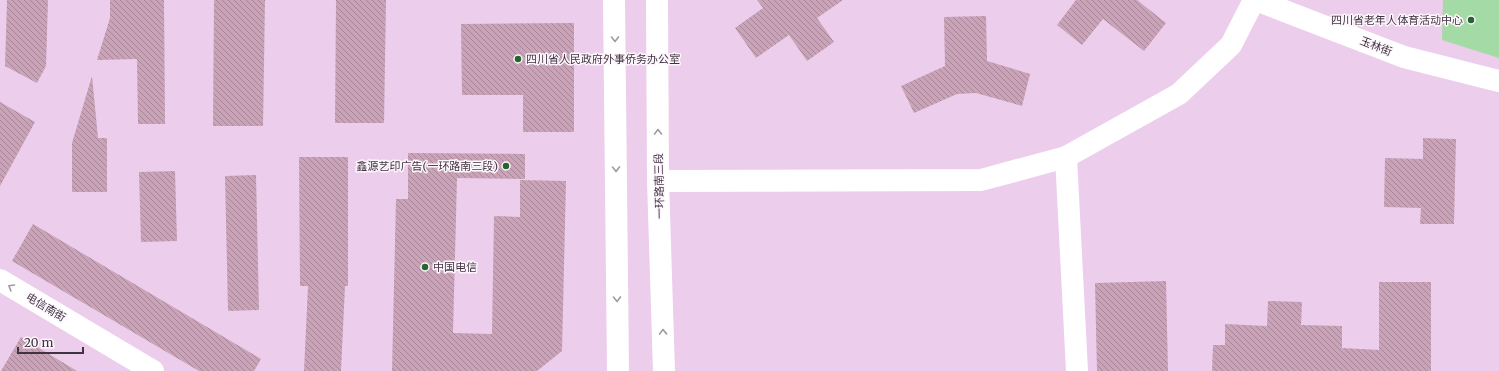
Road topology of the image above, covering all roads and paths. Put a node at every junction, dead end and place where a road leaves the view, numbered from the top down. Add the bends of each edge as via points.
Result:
1 (614, 0) edge
2 (657, 0) edge
3 (1255, 0) edge
4 (1499, 81) edge
5 (1066, 157) junction
6 (658, 181) junction
7 (0, 280) edge
8 (153, 371) edge
9 (618, 371) edge
10 (664, 371) edge
11 (1077, 371) edge

1 -> 9 street
6 -> 2 street, 一环路南三段
3 - 4 street, 玉林街 via 1404,57
3 - 5 street via 1231,45 1179,94
5 - 6 street via 981,180
5 - 11 street
10 -> 6 street, 一环路南三段
8 -> 7 street, 电信南街

